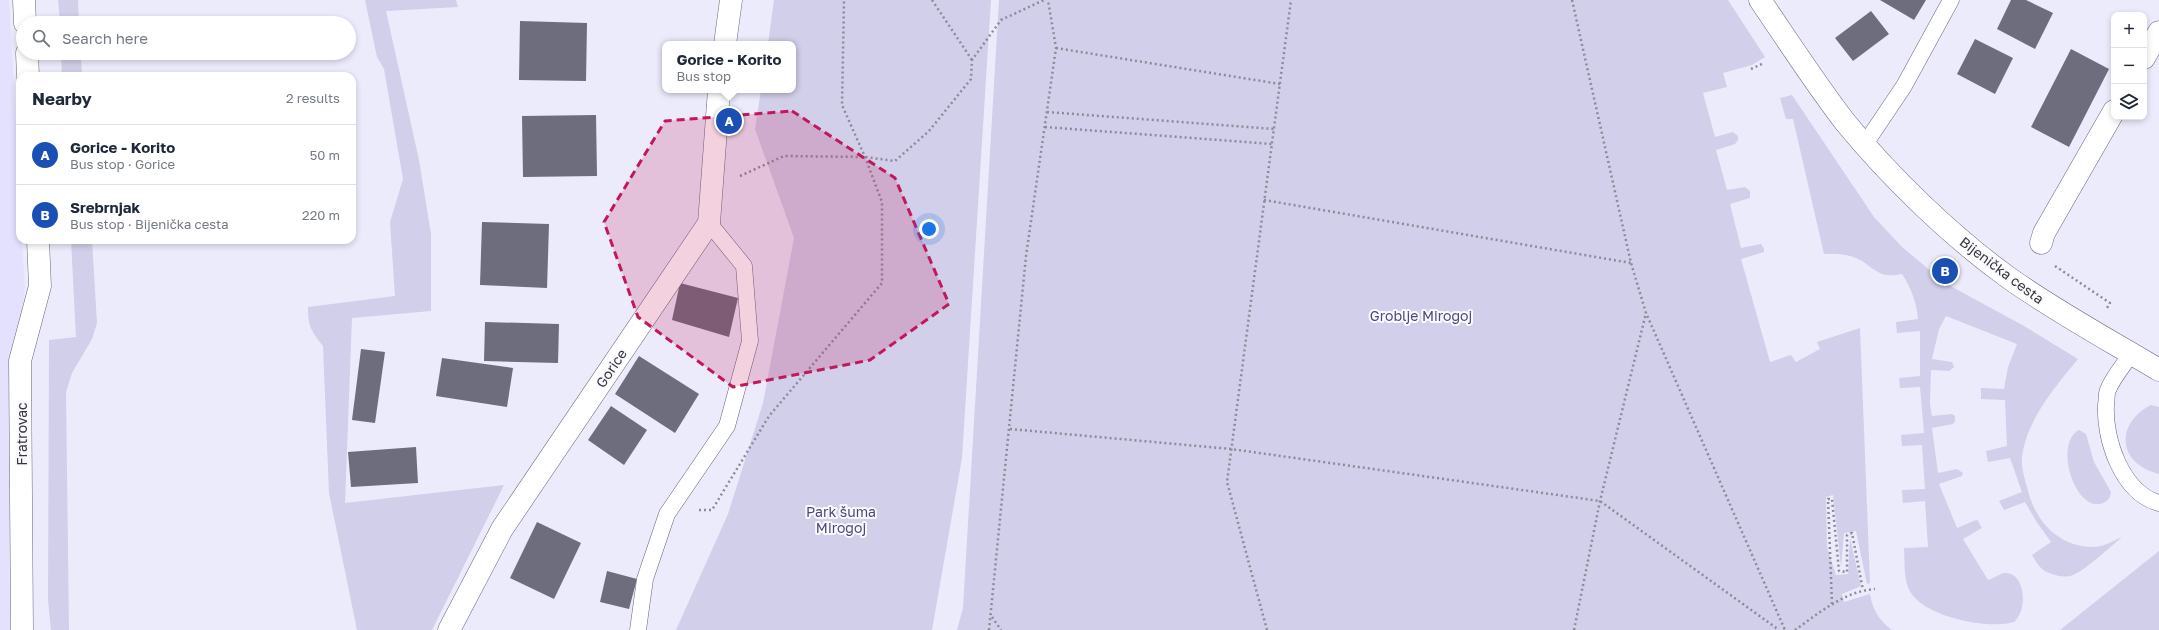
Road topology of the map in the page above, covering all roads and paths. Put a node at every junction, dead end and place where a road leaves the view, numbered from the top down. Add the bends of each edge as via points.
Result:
1 (24, 0) edge
2 (731, 0) edge
3 (844, 0) edge
4 (932, 0) edge
5 (1044, 0) edge
6 (1048, 0) edge
7 (1290, 0) edge
8 (1572, 0) edge
9 (1760, 0) edge
10 (1951, 0) edge
11 (25, 16) edge
12 (2159, 32) edge
13 (725, 41) edge
14 (1056, 48) junction
15 (2147, 53) edge
16 (27, 60) edge
17 (972, 60) junction
18 (1764, 63) dead end
19 (1751, 69) dead end
20 (28, 72) edge
21 (1280, 84) junction
22 (718, 93) edge
23 (1047, 112) junction
24 (2111, 116) edge
25 (1045, 127) junction
26 (1274, 129) junction
27 (1272, 144) junction
28 (1865, 144) junction
29 (865, 157) junction
30 (712, 181) junction
31 (1264, 200) junction
32 (709, 223) junction
33 (2041, 243) joint
34 (38, 244) edge
35 (1631, 263) junction
36 (2104, 300) dead end
37 (1646, 313) junction
38 (2132, 354) junction
39 (2159, 370) edge
40 (1010, 429) junction
41 (1231, 450) junction
42 (676, 501) junction
43 (1600, 501) junction
44 (2154, 502) edge
45 (1875, 589) dead end
46 (1863, 590) junction
47 (1832, 604) junction
48 (992, 616) junction
49 (22, 630) edge
50 (449, 630) edge
51 (638, 630) edge
52 (989, 630) edge
53 (1001, 630) edge
54 (1267, 630) edge
55 (1574, 630) edge
56 (1779, 630) edge
57 (1785, 630) edge
58 (1795, 630) edge

1 - 11 street
2 - 13 street
3 - 29 path via 842,105
4 - 17 path
5 - 17 path via 1001,20
6 - 14 path
7 - 21 path
8 - 35 path
9 - 28 street, Bijenička cesta via 1821,90
10 - 28 lane via 1904,86
12 - 15 street
14 - 21 path
14 - 23 path
16 - 20 street
17 - 29 path via 971,79 929,132 895,161
18 - 19 path
21 - 26 path
22 - 30 street, Gorice
23 - 25 path
23 - 26 path
24 - 33 street via 2044,233
25 - 27 path
25 - 40 path via 1026,256
26 - 27 path
27 - 31 path
28 - 38 street, Bijenička cesta via 1947,227 2008,277
29 - 30 path via 784,156 741,176
29 - 42 path via 882,202 882,283 769,416 712,510 694,510
30 - 32 street, Gorice
31 - 35 path
31 - 41 path
32 - 42 lane via 744,266 750,341 727,426
32 - 50 street, Gorice via 502,529
33 - 36 path via 2049,262
34 - 49 street, Fratrovac via 40,286 20,361
35 - 37 path
37 - 43 path
37 - 57 path
38 - 39 street, Bijenička cesta
38 - 44 lane via 2107,391 2105,420 2112,450 2126,476 2137,490
40 - 41 path
40 - 48 path
41 - 43 path
41 - 54 path via 1227,482
42 - 51 lane via 667,514 645,579
43 - 55 path
43 - 56 path
45 - 46 path
46 - 47 path
46 - 47 path via 1852,533 1847,535 1846,572 1839,570 1832,499 1828,499
47 - 58 path
48 - 52 path
48 - 53 path

